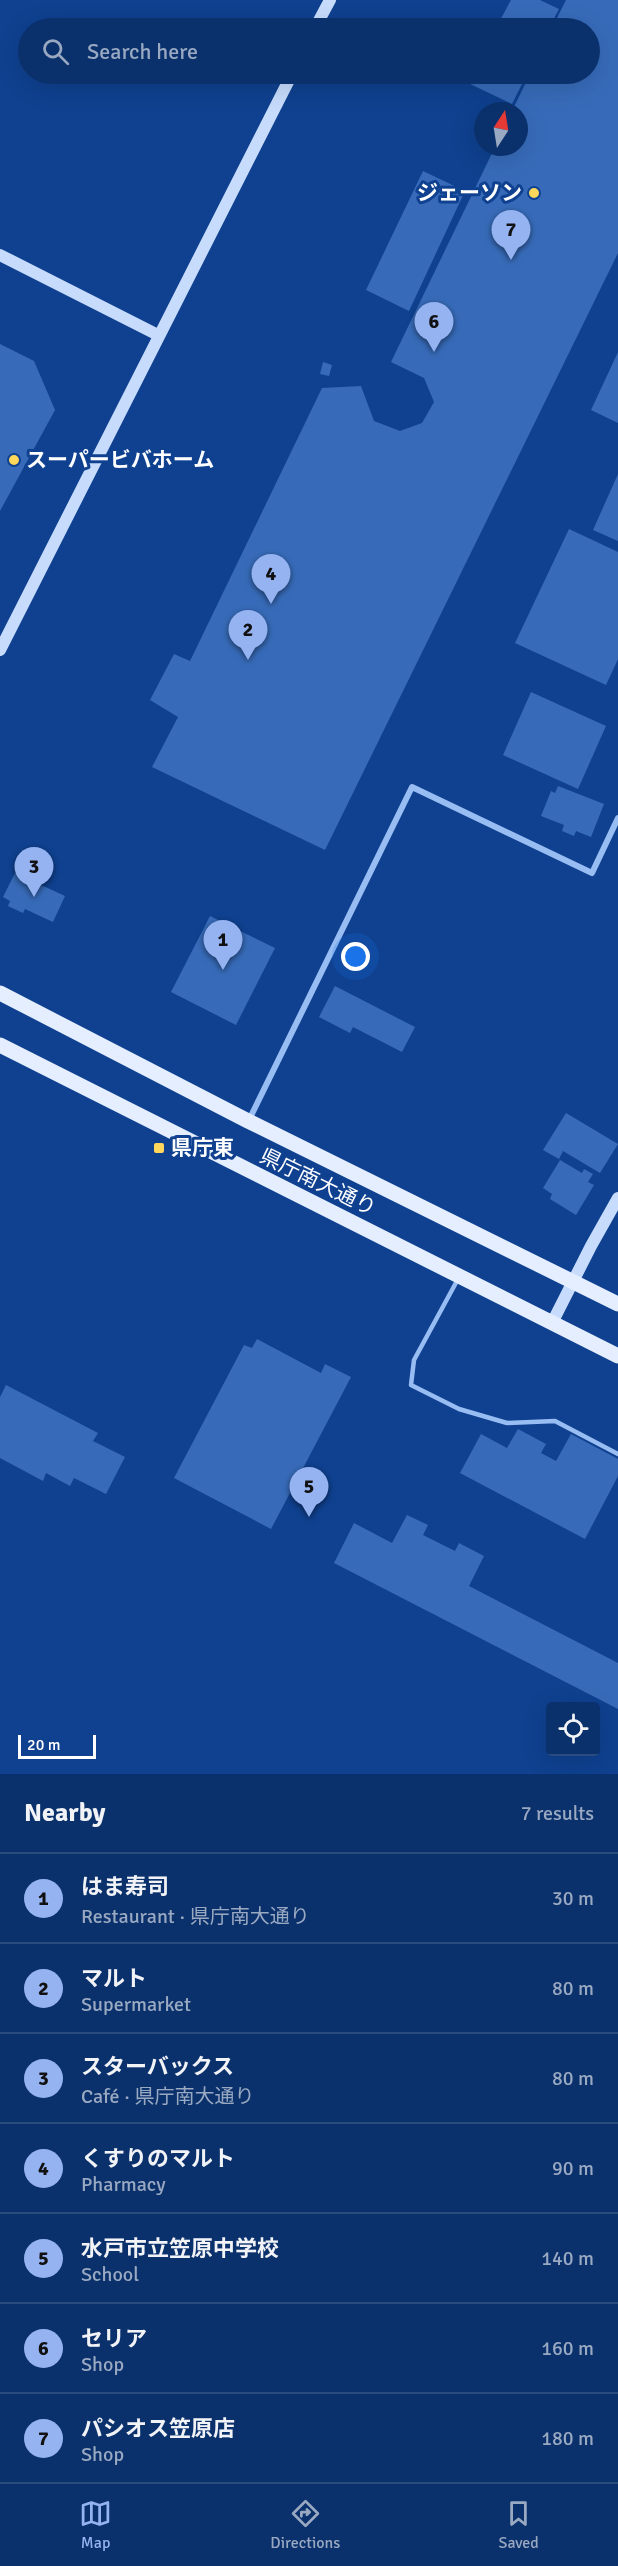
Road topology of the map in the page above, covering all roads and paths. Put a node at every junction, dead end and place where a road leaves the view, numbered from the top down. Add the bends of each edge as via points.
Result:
1 (330, 0) edge
2 (320, 18) edge
3 (287, 84) edge
4 (0, 255) edge
5 (158, 335) junction
6 (0, 650) edge
7 (618, 818) edge
8 (0, 993) edge
9 (0, 1045) edge
10 (248, 1121) junction
11 (618, 1198) edge
12 (459, 1276) junction
13 (573, 1281) junction
14 (618, 1304) edge
15 (552, 1323) junction
16 (618, 1356) edge
17 (618, 1454) edge

1 - 2 street
3 - 5 street
4 - 5 street
5 - 6 street
7 - 10 street via 592,873 412,788
8 - 10 main road, 県庁南大通り
9 - 12 main road, 県庁南大通り
10 - 13 main road, 県庁南大通り
11 - 13 street
12 - 15 main road, 県庁南大通り
12 - 17 lane via 414,1360 411,1385 459,1409 507,1423 555,1421
13 - 14 main road, 県庁南大通り
13 - 15 street
15 - 16 main road, 県庁南大通り

